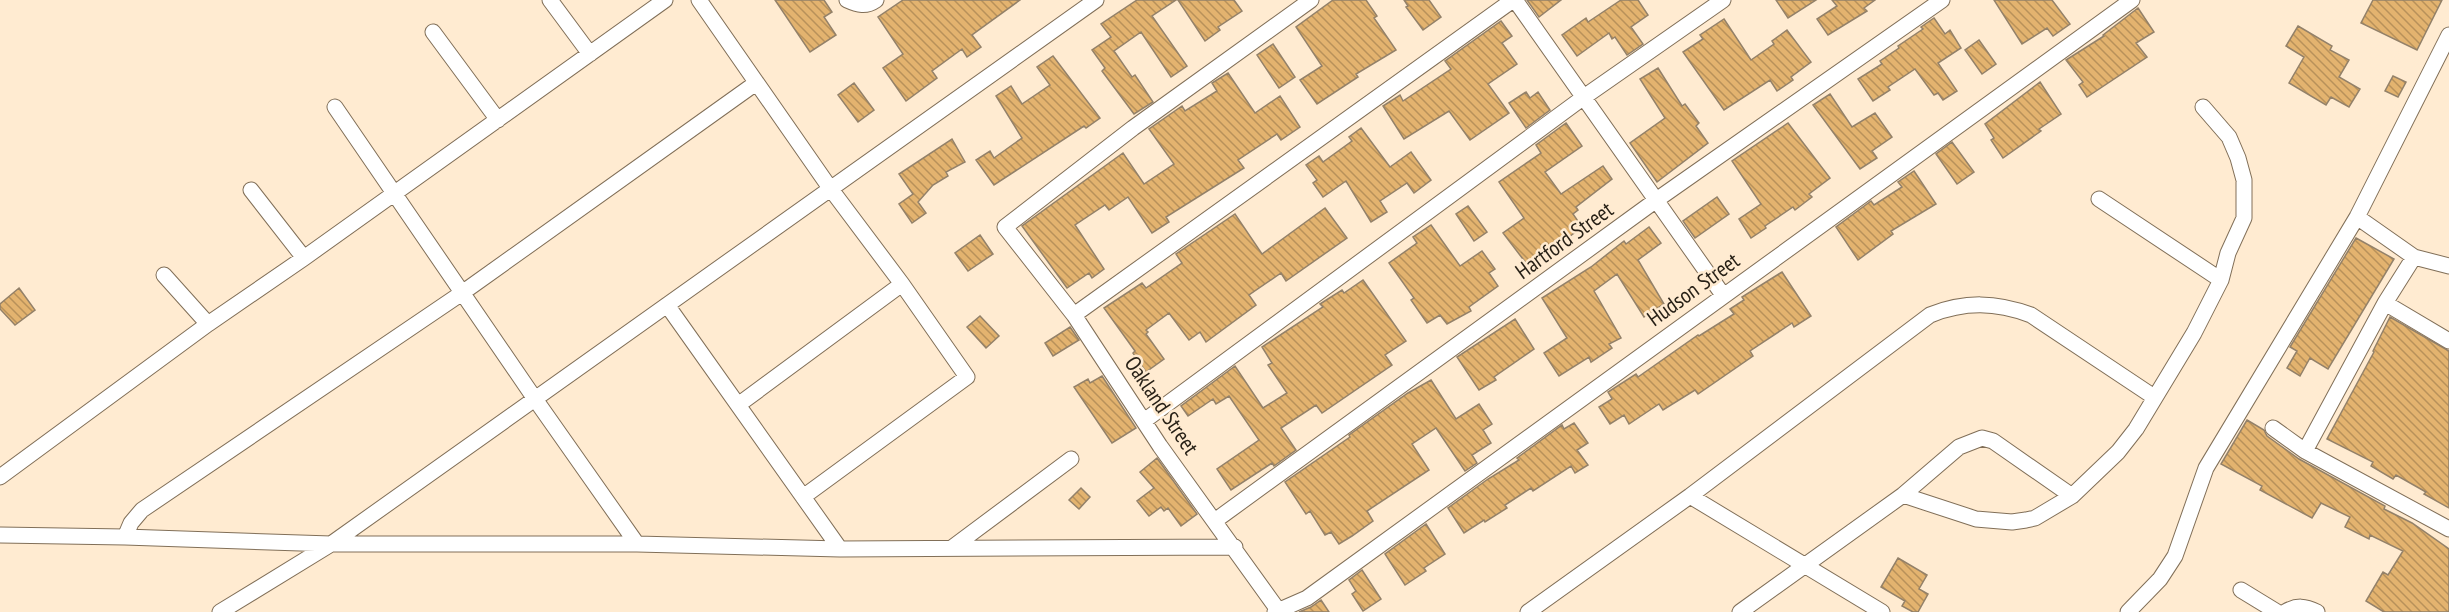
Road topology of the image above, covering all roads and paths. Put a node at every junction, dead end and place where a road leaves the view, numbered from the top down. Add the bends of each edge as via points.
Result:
1 (550, 0) edge
2 (665, 0) edge
3 (699, 0) edge
4 (847, 0) edge
5 (876, 0) edge
6 (1096, 0) edge
7 (1311, 0) edge
8 (1514, 0) edge
9 (1723, 0) edge
10 (1942, 0) edge
11 (2132, 0) edge
12 (433, 32) dead end
13 (2449, 35) edge
14 (591, 54) junction
15 (756, 83) junction
16 (1584, 98) junction
17 (334, 107) dead end
18 (2203, 107) dead end
19 (498, 120) junction
20 (830, 188) junction
21 (250, 190) dead end
22 (394, 193) junction
23 (2099, 199) dead end
24 (1655, 201) junction
25 (2357, 217) junction
26 (2414, 257) junction
27 (304, 258) junction
28 (2449, 266) edge
29 (164, 275) dead end
30 (2221, 280) junction
31 (902, 284) junction
32 (462, 293) junction
33 (1723, 295) junction
34 (2385, 303) junction
35 (667, 304) junction
36 (1074, 315) junction
37 (208, 324) junction
38 (2449, 341) edge
39 (2154, 397) junction
40 (535, 399) junction
41 (738, 405) junction
42 (1144, 421) junction
43 (2273, 428) dead end
44 (2304, 451) junction
45 (1071, 459) dead end
46 (0, 477) edge
47 (1903, 495) junction
48 (1690, 496) junction
49 (2072, 496) junction
50 (803, 497) junction
51 (1216, 520) junction
52 (2449, 529) edge
53 (0, 535) edge
54 (125, 537) junction
55 (331, 544) junction
56 (637, 544) junction
57 (953, 547) junction
58 (1235, 547) junction
59 (840, 549) junction
60 (1805, 564) junction
61 (2241, 590) dead end
62 (1277, 611) edge
63 (220, 612) edge
64 (1528, 612) edge
65 (1740, 612) edge
66 (1882, 612) edge
67 (2128, 612) edge
68 (2277, 612) edge
69 (2285, 612) edge
70 (2317, 612) edge

1 - 14 street
2 - 14 street
3 - 15 street
4 - 5 street via 860,5
6 - 20 street
7 - 36 street, Oakland Street via 1133,128 1005,227
8 - 16 street
8 - 36 street
9 - 16 street
10 - 24 street, Hartford Street
11 - 33 street, Hudson Street
12 - 19 street
13 - 25 street
14 - 19 street
15 - 20 street
15 - 32 street
16 - 24 street
16 - 42 street
17 - 22 street
18 - 30 street via 2229,136 2244,180 2244,218
19 - 22 street
20 - 31 street
20 - 35 street
21 - 27 street
22 - 27 street
22 - 32 street
23 - 30 street
24 - 33 street
24 - 51 street, Hartford Street
25 - 26 street
25 - 67 street via 2206,468 2175,556 2160,579
26 - 28 street
26 - 34 street
27 - 37 street
29 - 37 street
30 - 39 street
31 - 41 street
31 - 50 street via 967,377
32 - 40 street
32 - 54 street via 142,510
33 - 62 street, Hudson Street via 1307,598
34 - 38 street
34 - 44 street
35 - 40 street
35 - 41 street
36 - 42 street, Oakland Street
37 - 46 street
39 - 48 street via 2031,315 1997,305 1963,305 1930,315
39 - 49 street via 2118,452
40 - 55 street
40 - 56 street
41 - 50 street
42 - 51 street, Oakland Street
43 - 44 street
44 - 52 street
45 - 57 street
47 - 49 street via 1962,516 2012,522 2035,518
47 - 49 street via 1959,447 1982,438 2002,447
47 - 60 street
48 - 60 street
48 - 64 street
50 - 59 street
51 - 58 street, Oakland Street
53 - 54 street
54 - 55 street
55 - 56 street
55 - 63 street
56 - 59 street
57 - 58 street
57 - 59 street
58 - 62 street, Oakland Street
60 - 65 street
60 - 66 street
61 - 68 street
69 - 70 street via 2297,607

